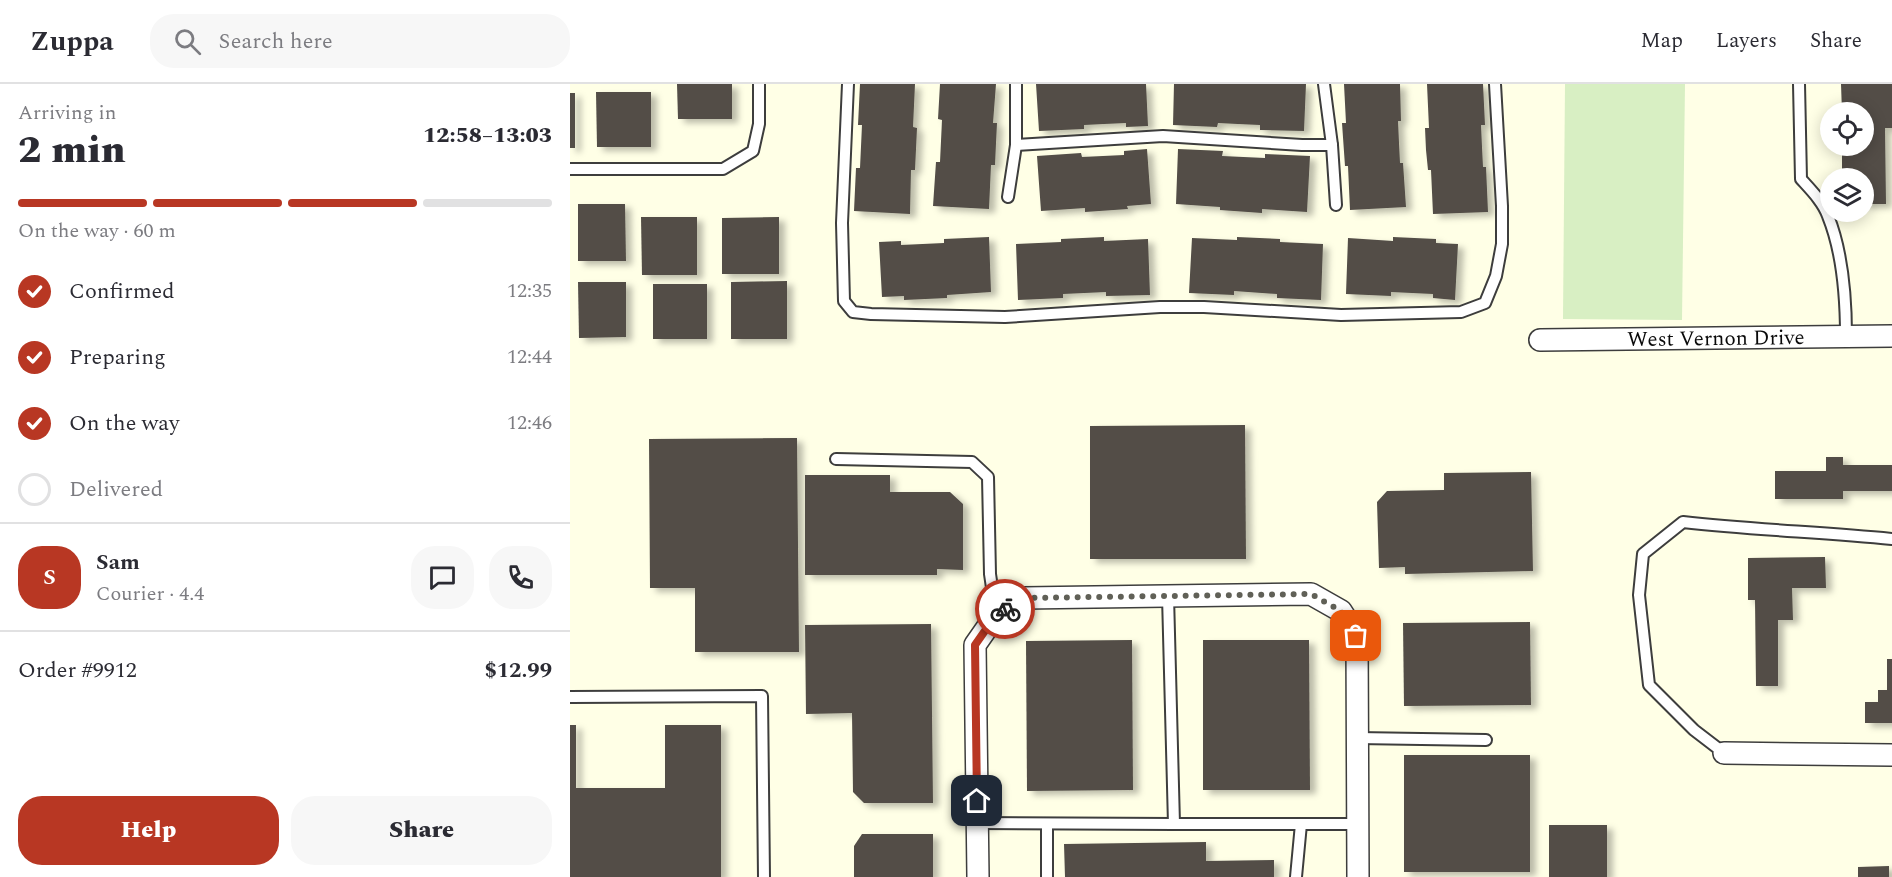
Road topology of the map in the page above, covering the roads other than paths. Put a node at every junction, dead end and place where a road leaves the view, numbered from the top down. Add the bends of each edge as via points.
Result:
1 (759, 84) edge
2 (848, 84) edge
3 (1016, 84) edge
4 (1324, 84) edge
5 (1495, 84) edge
6 (1799, 84) edge
7 (1016, 145) junction
8 (1332, 145) junction
9 (570, 169) edge
10 (1008, 197) dead end
11 (1336, 205) dead end
12 (1846, 336) junction
13 (1892, 336) edge
14 (1540, 340) dead end
15 (836, 459) dead end
16 (1892, 539) edge
17 (1168, 596) junction
18 (996, 615) junction
19 (570, 697) edge
20 (1357, 738) junction
21 (1486, 740) dead end
22 (1724, 753) joint
23 (1892, 755) edge
24 (978, 823) junction
25 (1047, 824) junction
26 (1174, 824) junction
27 (1301, 824) junction
28 (1358, 824) junction
29 (764, 877) edge
30 (978, 877) edge
31 (1047, 877) edge
32 (1296, 877) edge
33 (1358, 877) edge

1 - 9 lane via 759,124 753,151 723,169
2 - 5 lane via 842,223 844,301 853,312 871,314 1005,317 1160,306 1341,315 1461,312 1485,303 1503,244
3 - 7 lane
4 - 8 lane
6 - 12 lane via 1801,179 1828,215 1840,260
7 - 8 lane via 1163,136
7 - 10 lane
8 - 11 lane
12 - 13 street, West Vernon Drive
12 - 14 street, West Vernon Drive
15 - 18 lane via 972,462 988,477 990,574
16 - 22 lane via 1683,522 1643,554 1639,595 1649,685 1694,730
17 - 18 street via 1024,598
17 - 20 street via 1311,594 1341,611 1356,636
17 - 26 lane
18 - 24 street via 975,645
19 - 29 lane via 762,696
20 - 21 lane
20 - 28 street
22 - 23 street
24 - 25 lane
24 - 30 street
25 - 26 lane
25 - 31 lane
26 - 27 lane
27 - 28 lane
27 - 32 lane
28 - 33 street

